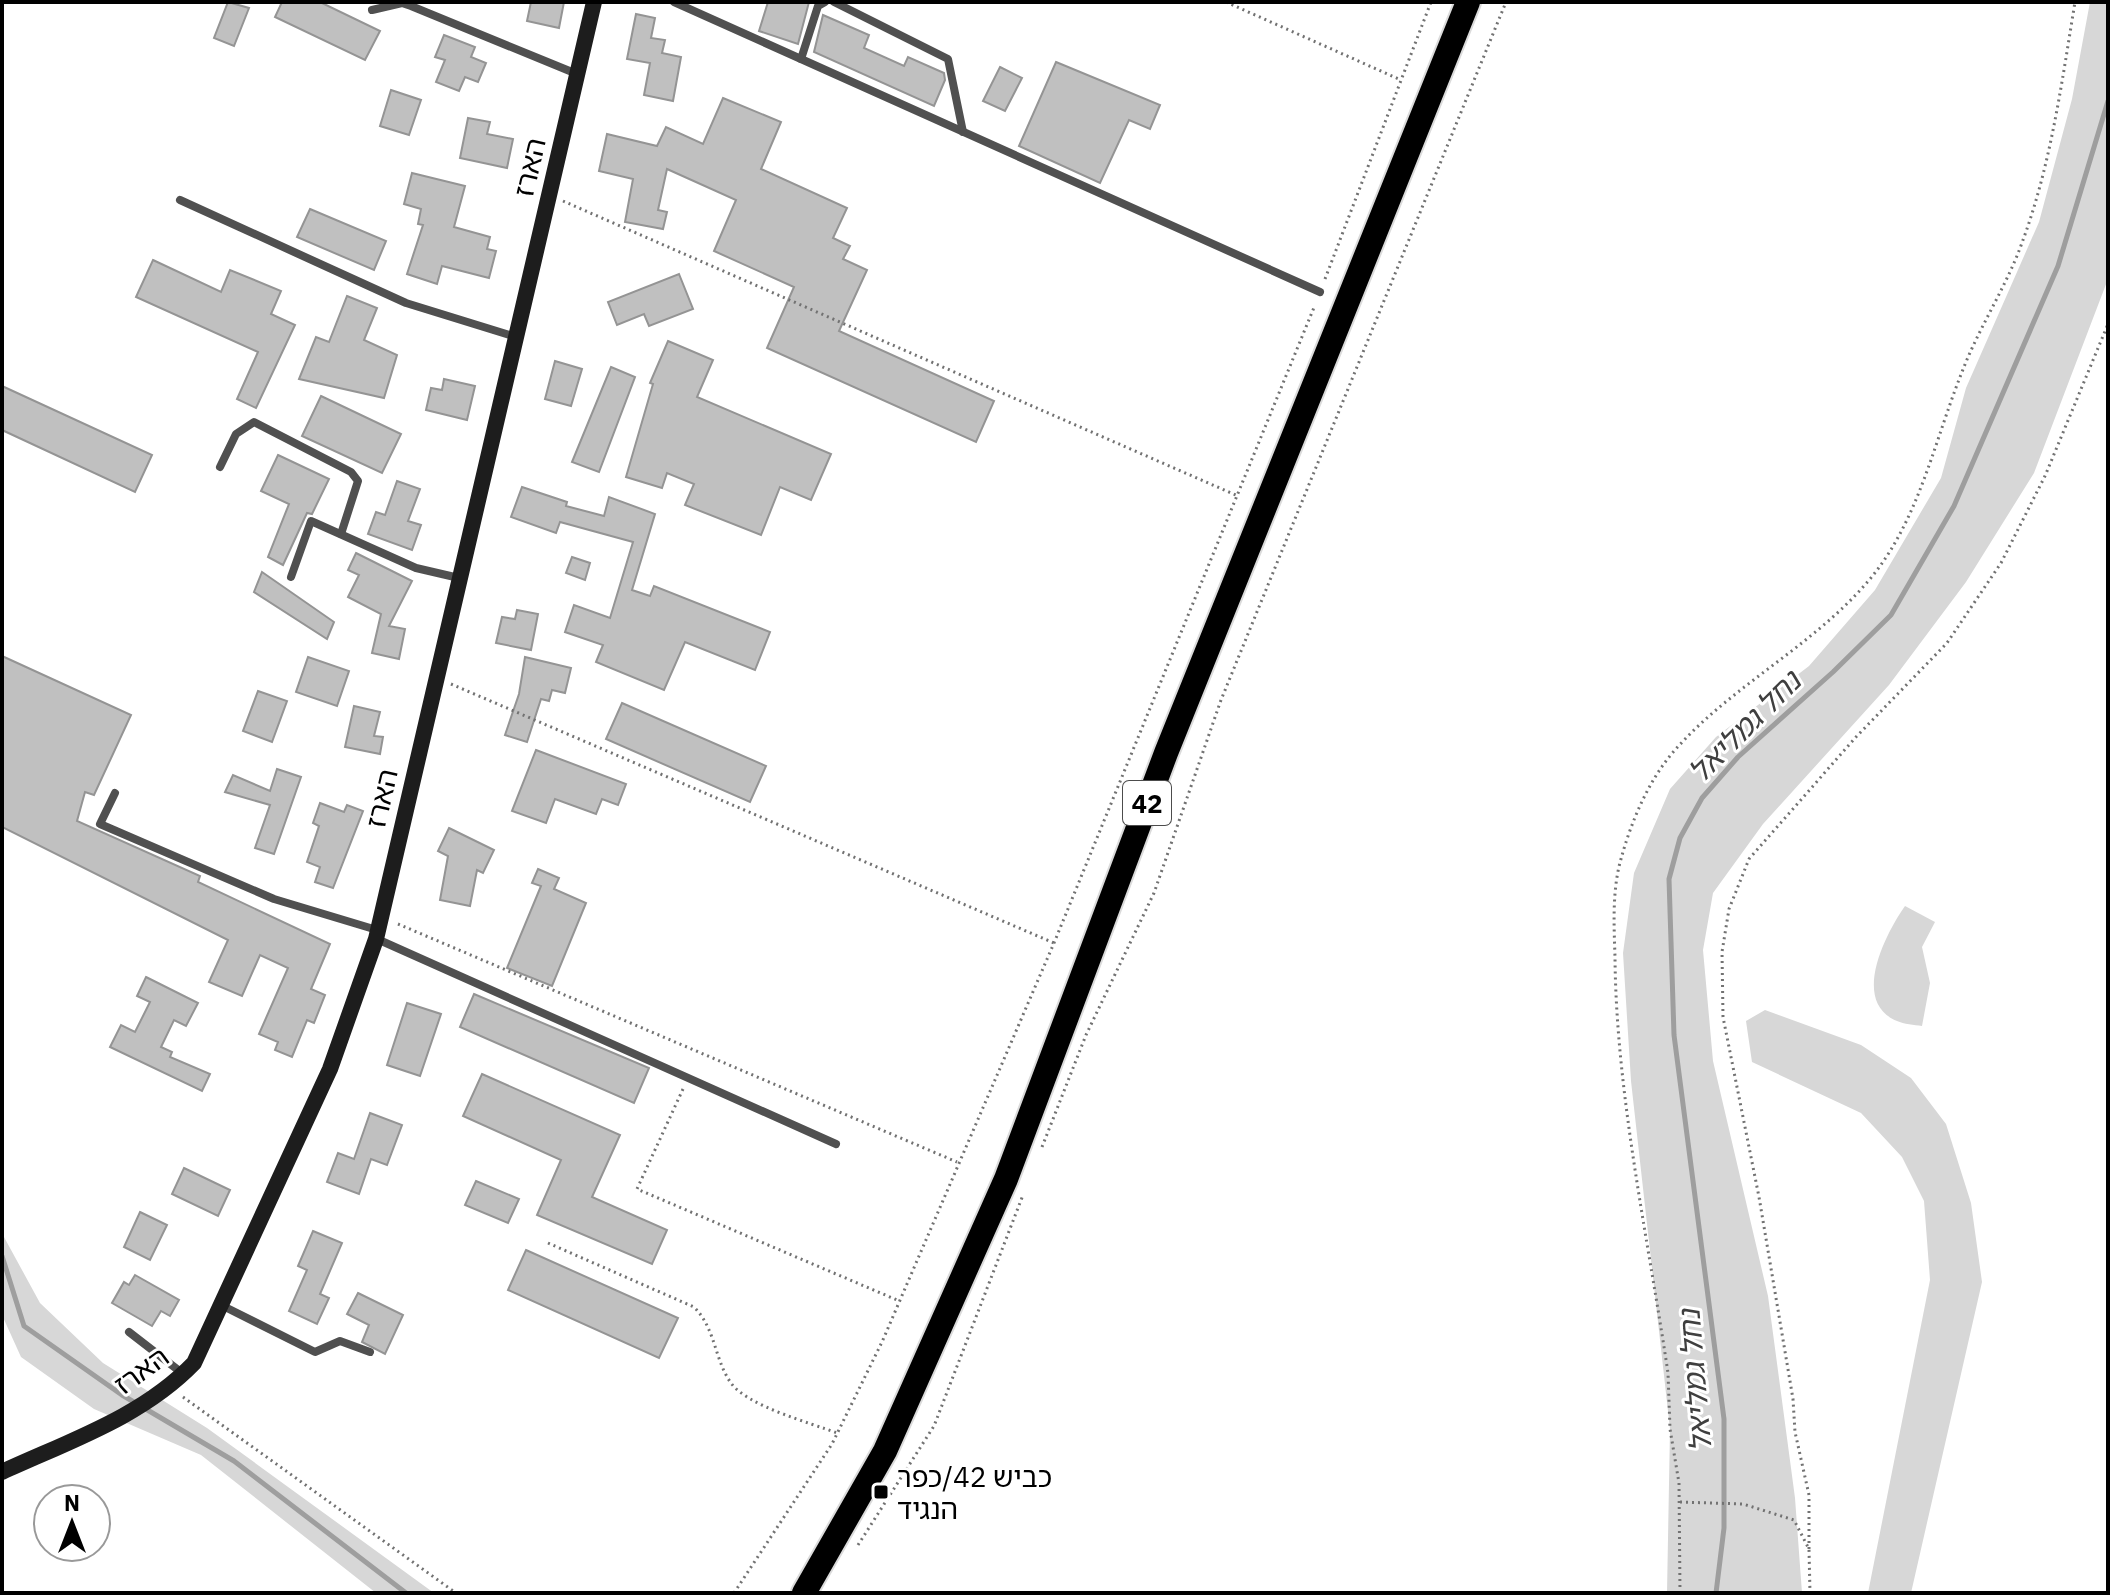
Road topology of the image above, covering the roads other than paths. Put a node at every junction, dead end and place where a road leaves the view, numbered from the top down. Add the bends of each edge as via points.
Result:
1 (594, 2) edge
2 (674, 2) edge
3 (825, 2) edge
4 (834, 2) edge
5 (1468, 2) edge
6 (372, 10) dead end
7 (801, 59) junction
8 (577, 74) junction
9 (963, 132) junction
10 (180, 200) dead end
11 (1320, 292) road end
12 (516, 337) junction
13 (220, 467) dead end
14 (341, 534) junction
15 (291, 577) dead end
16 (459, 578) junction
17 (115, 793) dead end
18 (378, 929) junction
19 (836, 1144) dead end
20 (221, 1305) junction
21 (129, 1332) dead end
22 (370, 1352) dead end
23 (183, 1374) junction
24 (2, 1472) edge
25 (804, 1593) edge

1 - 8 street, הארז
2 - 7 lane
3 - 7 lane via 818,6
4 - 9 lane via 948,59
5 - 25 highway, 42 via 1166,753 1000,1193 885,1451
6 - 8 lane via 402,3
7 - 9 lane
8 - 12 street, הארז
9 - 11 lane
10 - 12 lane via 406,303
12 - 16 street, הארז
13 - 14 lane via 236,434 254,422 351,472 358,481
14 - 15 lane via 311,521
14 - 16 lane via 416,568
16 - 18 street, הארז
17 - 18 lane via 100,824 274,899
18 - 19 lane via 688,1079
18 - 20 street, הארז via 330,1069
20 - 22 lane via 315,1352 340,1341
20 - 23 street, הארז via 194,1363
21 - 23 lane
23 - 24 street, הארז via 125,1415

